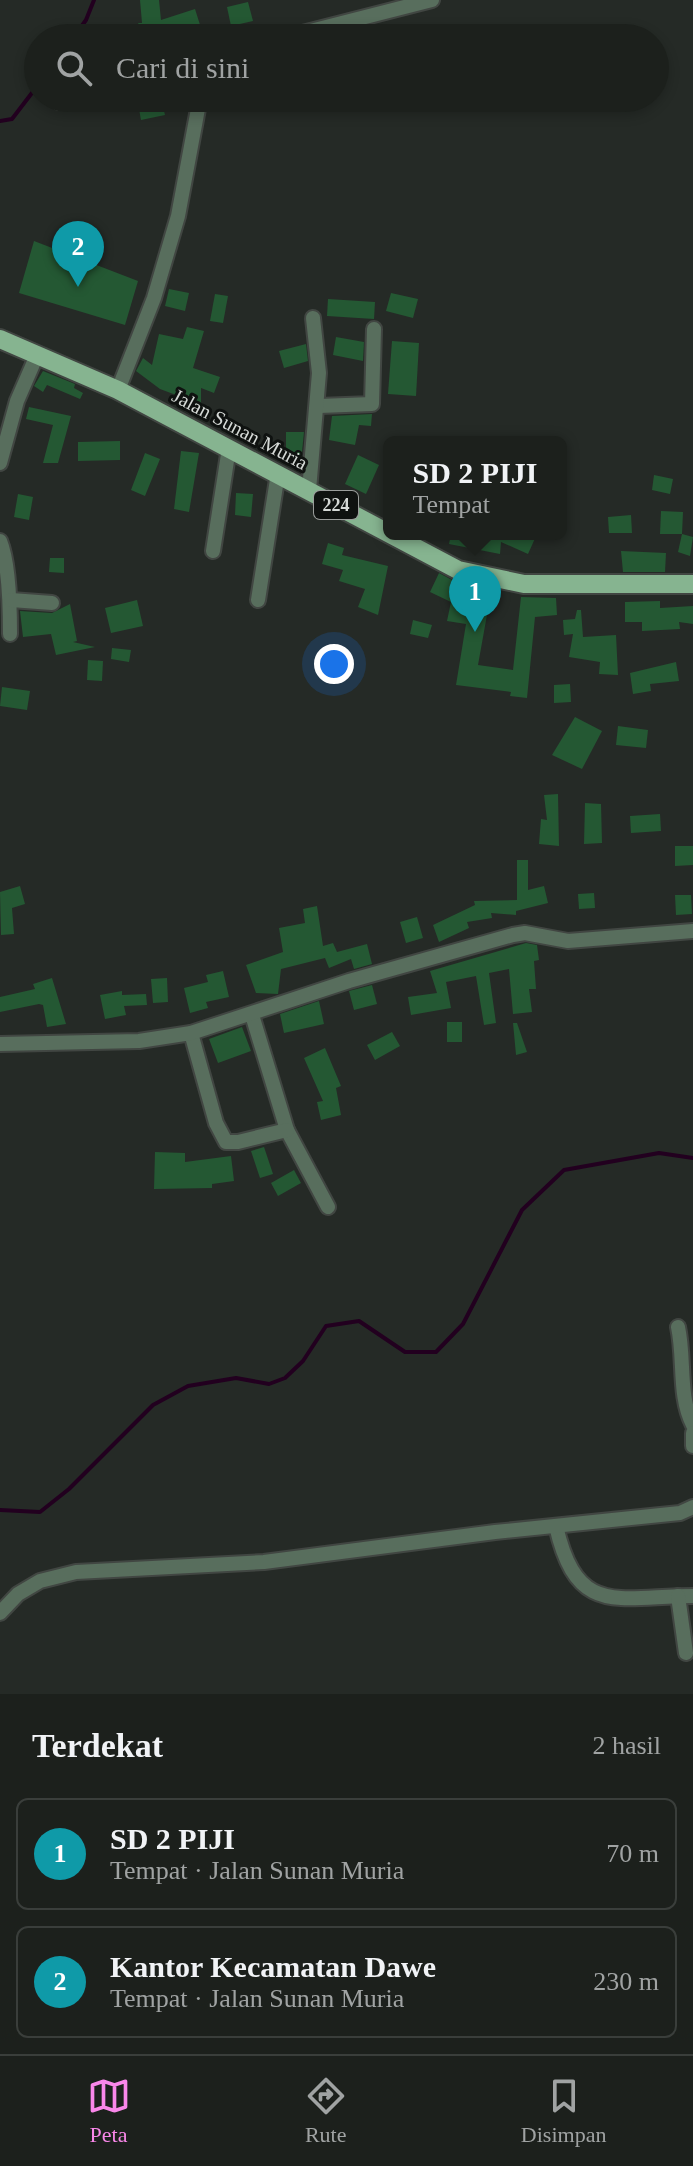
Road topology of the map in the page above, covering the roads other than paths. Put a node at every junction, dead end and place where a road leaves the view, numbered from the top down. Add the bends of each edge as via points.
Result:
1 (432, 0) edge
2 (338, 24) edge
3 (197, 112) edge
4 (313, 318) dead end
5 (374, 329) dead end
6 (0, 339) edge
7 (37, 355) junction
8 (118, 390) junction
9 (319, 406) junction
10 (229, 448) junction
11 (0, 463) edge
12 (278, 473) junction
13 (309, 490) junction
14 (383, 531) edge
15 (399, 540) edge
16 (0, 541) edge
17 (213, 551) dead end
18 (693, 584) edge
19 (11, 600) junction
20 (258, 600) dead end
21 (52, 603) dead end
22 (10, 634) dead end
23 (693, 931) edge
24 (252, 1015) junction
25 (191, 1033) junction
26 (0, 1044) edge
27 (287, 1130) junction
28 (328, 1207) dead end
29 (678, 1327) dead end
30 (688, 1355) edge
31 (693, 1425) edge
32 (693, 1433) edge
33 (693, 1446) edge
34 (693, 1507) edge
35 (556, 1526) junction
36 (686, 1596) edge
37 (0, 1613) edge
38 (686, 1653) dead end

1 - 2 street
3 - 8 street via 174,229
4 - 9 street
5 - 9 street via 372,404
6 - 7 main road, Jalan Sunan Muria / 224
7 - 8 main road, Jalan Sunan Muria / 224
7 - 11 street via 17,401
8 - 10 main road, Jalan Sunan Muria / 224
9 - 13 street
10 - 12 main road, Jalan Sunan Muria / 224
10 - 17 street
12 - 13 main road, Jalan Sunan Muria / 224
12 - 20 street
13 - 14 main road, Jalan Sunan Muria / 224
15 - 18 main road, Jalan Sunan Muria / 224 via 444,565 524,584
16 - 19 street
19 - 21 street
19 - 22 street
23 - 24 street via 568,941 513,935 349,981
24 - 25 street
24 - 27 street
25 - 26 street via 139,1041
25 - 27 street via 226,1142
27 - 28 street
29 - 30 street
30 - 31 street via 686,1410
32 - 33 street
34 - 35 street via 680,1513
35 - 36 street via 569,1570 595,1593 623,1600
35 - 37 street via 264,1562 76,1572 40,1581
36 - 38 street

